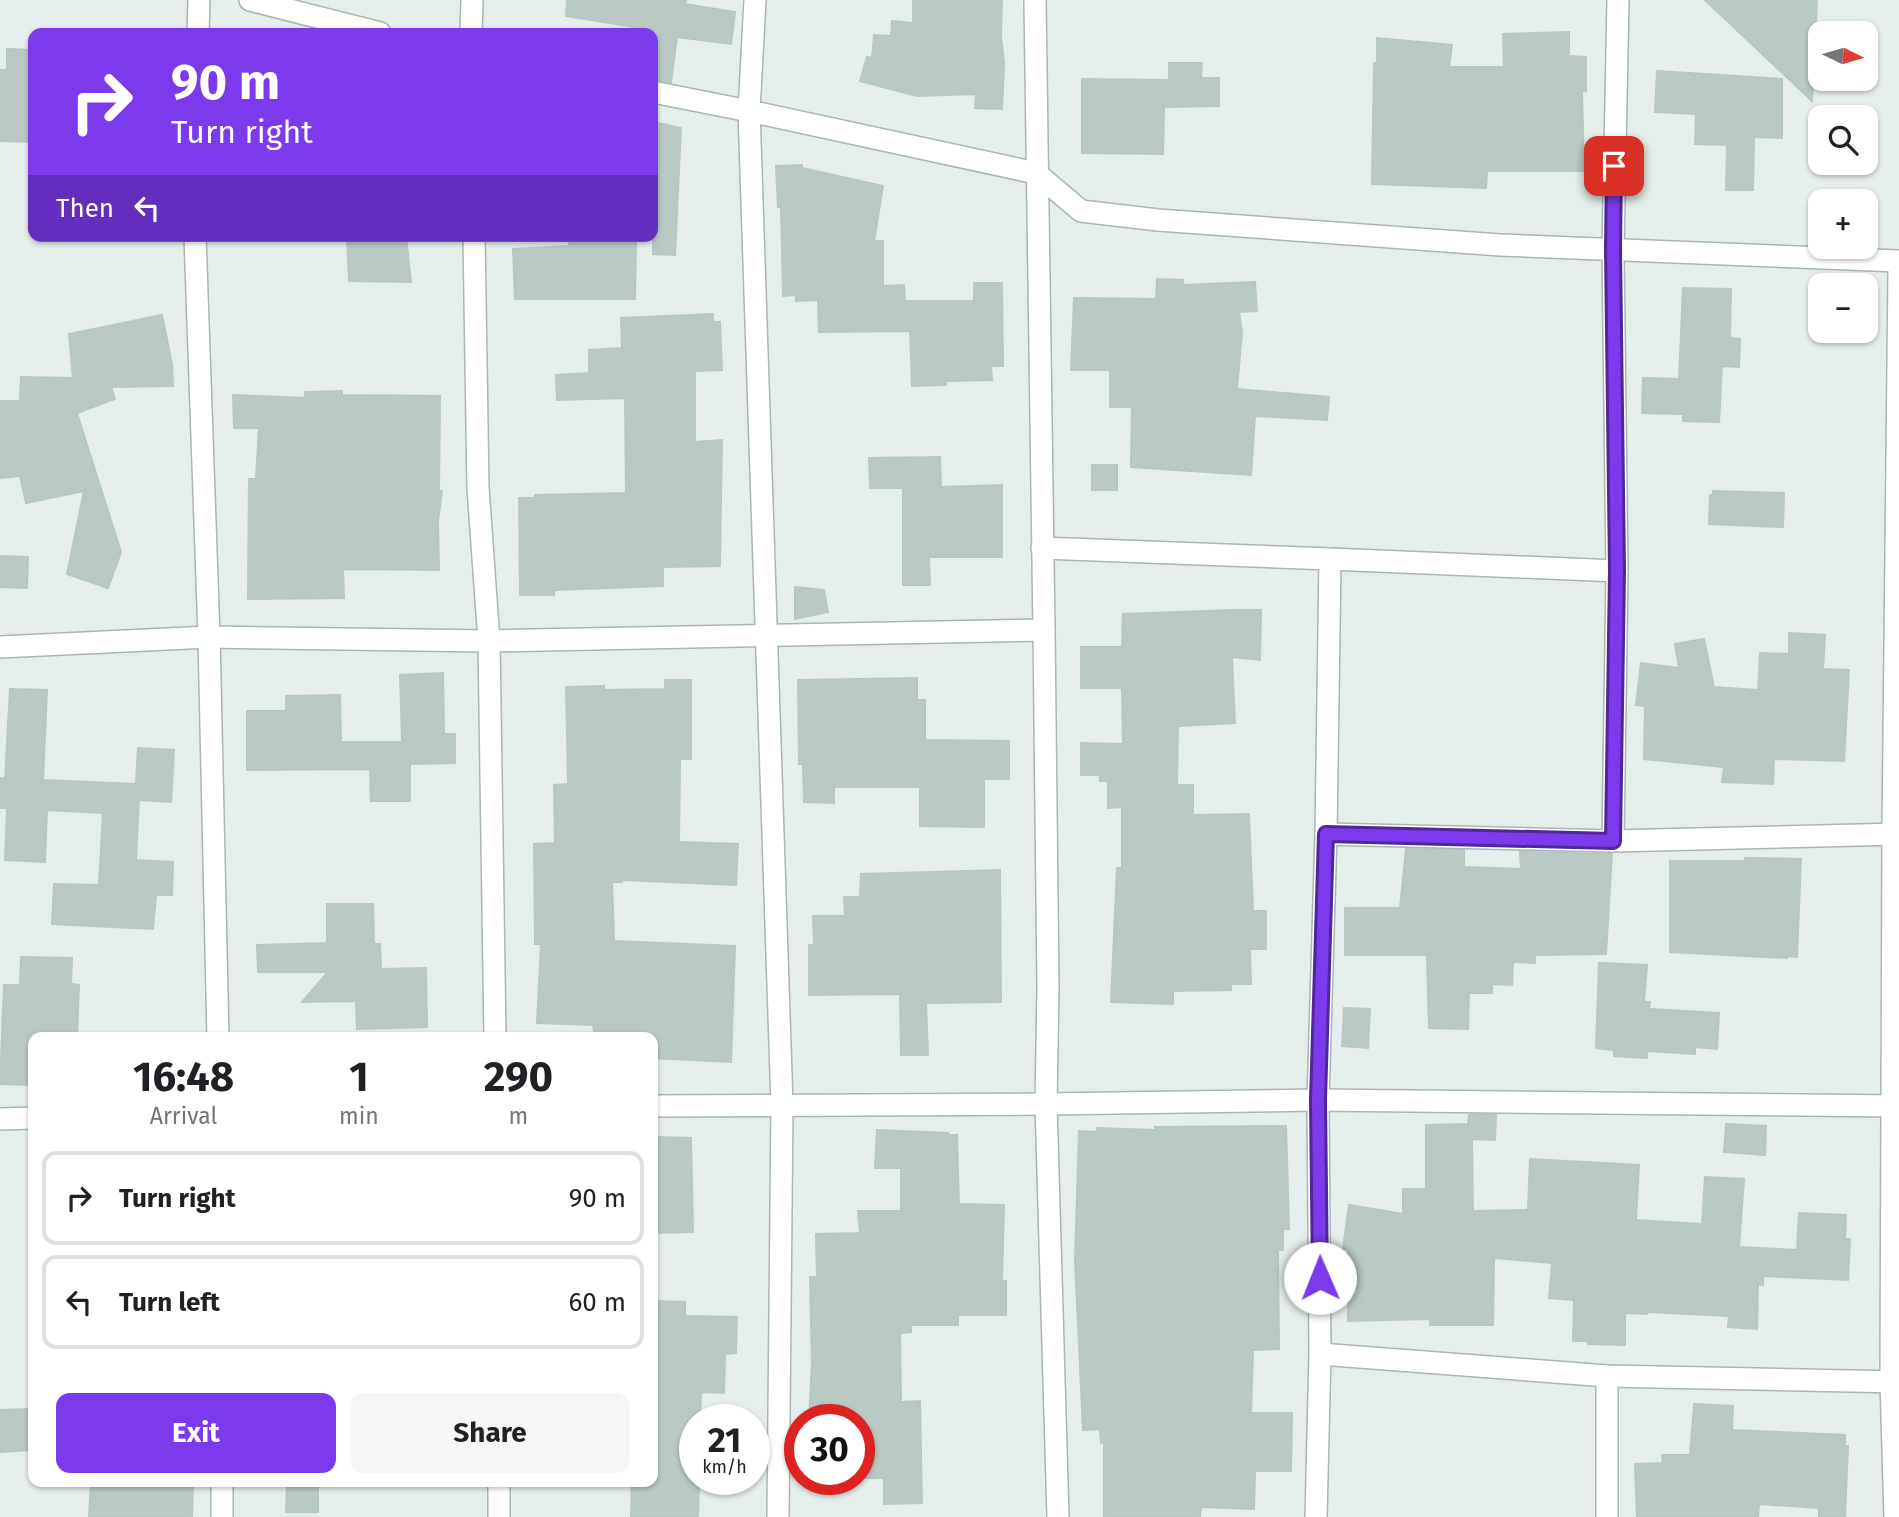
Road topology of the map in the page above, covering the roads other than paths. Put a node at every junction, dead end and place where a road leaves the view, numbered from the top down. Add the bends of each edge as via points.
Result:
1 (199, 0) edge
2 (250, 0) edge
3 (472, 0) edge
4 (755, 0) edge
5 (1035, 0) edge
6 (1618, 0) edge
7 (198, 28) edge
8 (360, 28) edge
9 (471, 28) edge
10 (658, 93) edge
11 (749, 111) junction
12 (1036, 173) junction
13 (195, 242) edge
14 (474, 242) edge
15 (1613, 250) junction
16 (1899, 261) edge
17 (1899, 270) edge
18 (1042, 548) junction
19 (1330, 559) junction
20 (1617, 571) junction
21 (1044, 630) junction
22 (766, 634) junction
23 (209, 638) junction
24 (489, 641) junction
25 (0, 647) edge
26 (1326, 834) junction
27 (1896, 834) edge
28 (1613, 841) junction
29 (218, 1032) edge
30 (495, 1032) edge
31 (1318, 1100) junction
32 (1046, 1104) junction
33 (782, 1105) junction
34 (658, 1106) edge
35 (1896, 1106) edge
36 (28, 1118) edge
37 (0, 1119) edge
38 (1320, 1354) junction
39 (1607, 1376) junction
40 (1895, 1382) edge
41 (222, 1487) edge
42 (499, 1487) edge
43 (222, 1517) edge
44 (499, 1517) edge
45 (778, 1517) edge
46 (1058, 1517) edge
47 (1316, 1517) edge
48 (1607, 1517) edge
49 (1895, 1517) edge

1 - 7 street
2 - 8 street
3 - 9 street
4 - 11 street
5 - 12 street
6 - 15 street
10 - 11 street
11 - 12 street
11 - 22 street
12 - 15 street via 1080,211
12 - 18 street
13 - 23 street
14 - 24 street via 478,488
15 - 16 street
15 - 20 street
17 - 27 street
18 - 19 street
18 - 21 street
19 - 20 street
19 - 26 street
20 - 28 street
21 - 22 street
21 - 32 street
22 - 24 street
22 - 33 street
23 - 24 street
23 - 25 street
23 - 29 street
24 - 30 street
26 - 28 street
26 - 31 street
27 - 28 street
27 - 35 street
31 - 32 street
31 - 35 street
31 - 38 street
32 - 33 street
32 - 46 street
33 - 34 street
33 - 45 street
35 - 40 street
36 - 37 street
38 - 39 street
38 - 47 street
39 - 40 street
39 - 48 street
40 - 49 street
41 - 43 street
42 - 44 street

